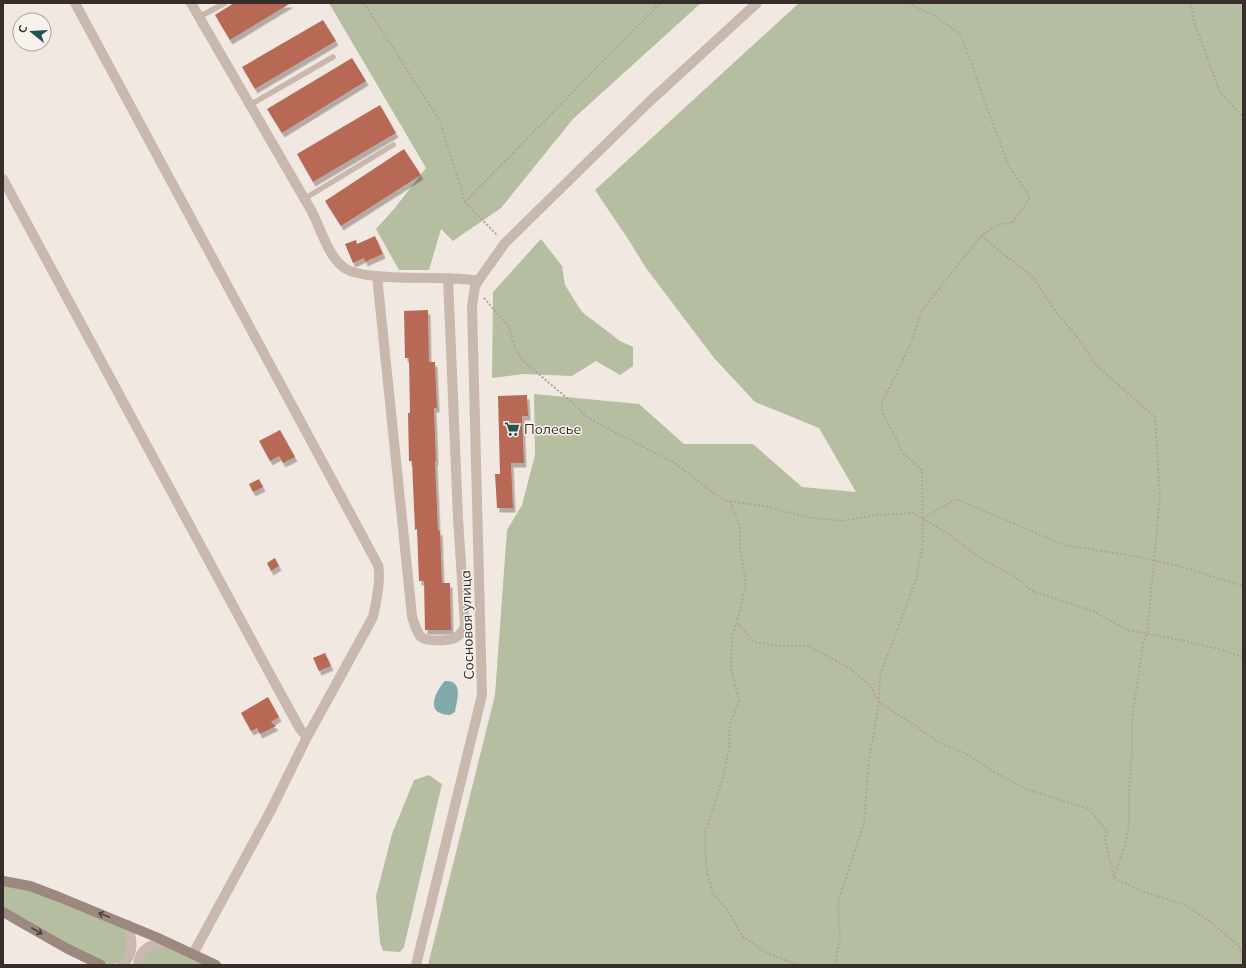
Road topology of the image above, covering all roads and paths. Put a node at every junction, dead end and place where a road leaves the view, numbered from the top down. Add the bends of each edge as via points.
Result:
1 (75, 3) edge
2 (191, 3) edge
3 (225, 3) edge
4 (364, 3) edge
5 (660, 3) edge
6 (757, 3) edge
7 (907, 3) edge
8 (1191, 3) edge
9 (199, 17) junction
10 (333, 57) dead end
11 (250, 105) junction
12 (1243, 117) edge
13 (393, 146) dead end
14 (3, 180) edge
15 (304, 199) junction
16 (465, 202) junction
17 (982, 235) junction
18 (505, 243) junction
19 (377, 276) junction
20 (448, 278) junction
21 (478, 282) junction
22 (730, 501) junction
23 (923, 518) junction
24 (1154, 561) junction
25 (1243, 586) edge
26 (736, 622) junction
27 (1147, 634) junction
28 (1243, 657) edge
29 (879, 702) junction
30 (307, 737) junction
31 (1114, 878) junction
32 (3, 881) edge
33 (3, 912) edge
34 (128, 925) junction
35 (166, 942) junction
36 (193, 954) junction
37 (1243, 959) edge
38 (101, 965) edge
39 (122, 965) edge
40 (138, 965) edge
41 (216, 965) edge
42 (416, 965) edge
43 (798, 965) edge
44 (835, 965) edge

1 - 30 street via 378,565 373,617
2 - 9 street
3 - 9 lane
4 - 16 path via 440,121
5 - 16 path
6 - 18 street via 649,102
7 - 17 path via 934,15 960,35 1008,165 1030,197 1012,223 999,224
8 - 12 path via 1194,22 1220,92
9 - 11 street
10 - 11 lane
11 - 15 street
13 - 15 lane
14 - 30 street via 265,665
15 - 19 street via 334,257 346,269
16 - 18 path
17 - 23 path via 922,310 911,343 882,403 882,411 903,453 922,470
17 - 24 path via 1032,276 1096,365 1155,417 1160,496
18 - 21 street
19 - 20 street
19 - 20 street via 412,616 417,630 428,641 455,638 465,625
20 - 21 street
21 - 22 path via 509,326 515,348 522,360 585,416 673,462 722,500
21 - 42 street, Сосновая улица via 472,306 482,695
22 - 23 path via 764,506 806,518 842,521 876,515 913,513
22 - 26 path via 740,527 740,551 746,582
23 - 24 path via 956,500 1064,545
23 - 27 path via 981,559 1014,576 1034,592 1094,611 1126,630
23 - 29 path via 923,542 916,580 880,676
24 - 25 path
24 - 27 path
26 - 29 path via 754,642 780,646 808,646 848,667 869,685
26 - 43 path via 732,636 731,668 739,701 730,724 729,749 723,778 705,832 706,866 712,892 728,911 743,937 768,952
27 - 28 path via 1219,649
27 - 31 path via 1143,644 1132,720 1129,824
29 - 31 path via 939,743 967,754 1026,789 1089,809 1107,831 1105,839
29 - 44 path via 868,766 864,823 838,902 840,937
30 - 36 street via 271,810
31 - 37 path via 1142,891 1185,905 1211,922 1239,946
34 -> 32 main road via 30,886
33 -> 38 main road
34 - 35 main road
34 - 39 street via 132,947
35 - 36 main road
35 - 40 street via 147,948 141,954
36 - 41 main road

